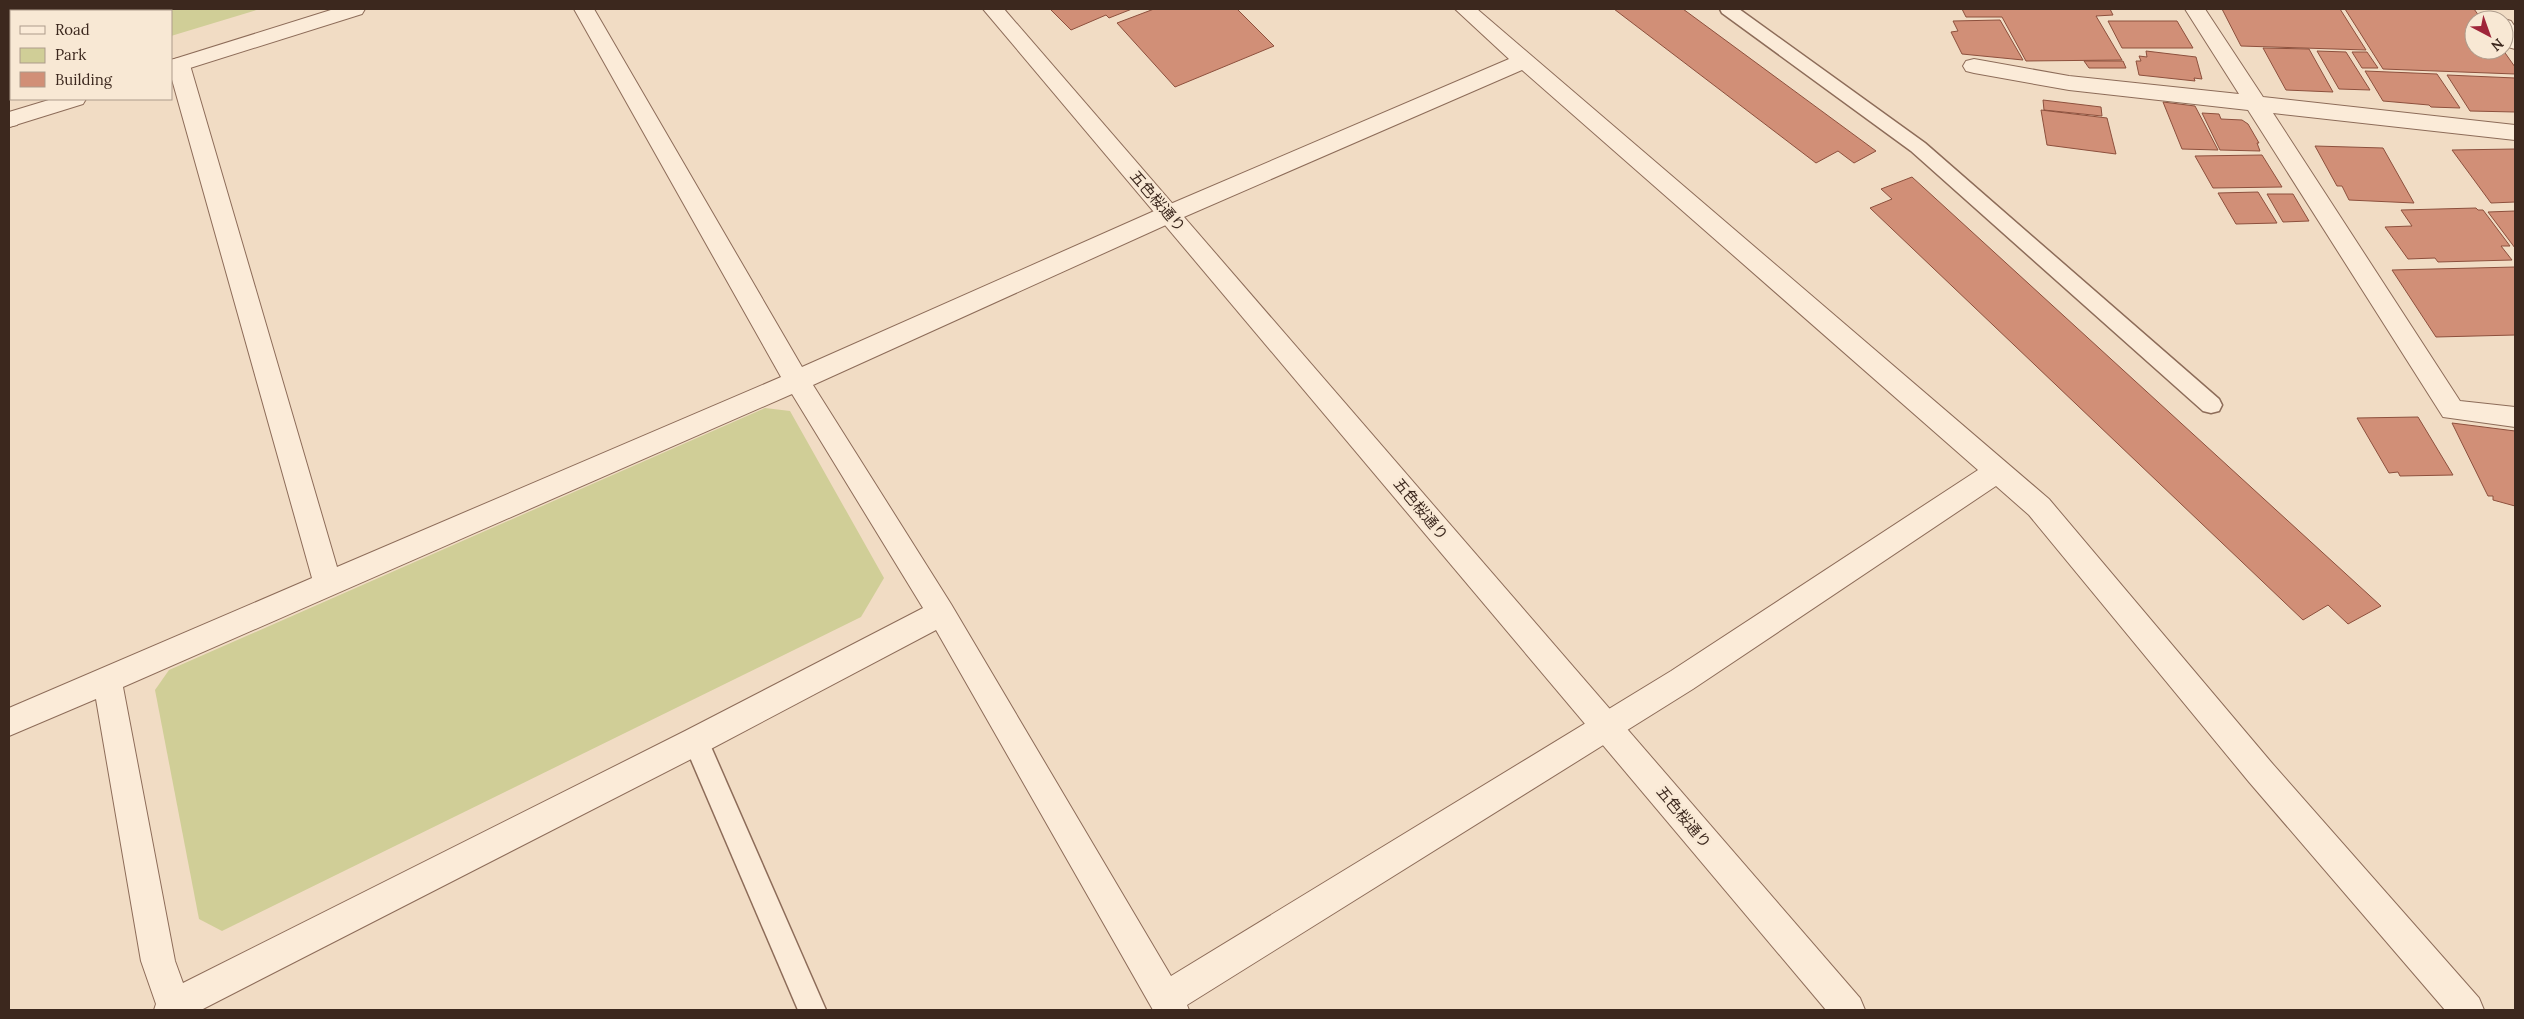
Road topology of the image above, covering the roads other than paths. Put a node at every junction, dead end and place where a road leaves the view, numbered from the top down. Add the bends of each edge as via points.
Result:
1 (355, 9) edge
2 (584, 9) edge
3 (993, 9) edge
4 (1465, 9) edge
5 (1728, 9) edge
6 (2195, 9) edge
7 (1525, 60) junction
8 (175, 66) edge
9 (1974, 66) dead end
10 (71, 100) edge
11 (2254, 103) junction
12 (9, 120) edge
13 (2515, 132) edge
14 (1169, 214) junction
15 (797, 382) junction
16 (2211, 405) dead end
17 (2515, 417) edge
18 (1996, 472) junction
19 (328, 583) junction
20 (941, 613) junction
21 (107, 679) junction
22 (9, 722) edge
23 (1606, 727) junction
24 (696, 741) junction
25 (1169, 1005) edge
26 (2458, 1007) edge
27 (175, 1009) edge
28 (812, 1010) edge
29 (1848, 1010) edge

1 - 8 street
2 - 15 street
3 - 14 street, 五色桜通り
4 - 7 street
5 - 16 lane via 1918,147
6 - 11 street
7 - 14 street
7 - 18 street
8 - 19 street
9 - 11 street via 2068,83
10 - 12 street
11 - 13 street
11 - 17 street via 2452,410
14 - 15 street
14 - 23 street, 五色桜通り
15 - 19 street
15 - 20 street
18 - 23 street
18 - 26 street via 2039,507
19 - 21 street
20 - 24 street
20 - 25 street
21 - 22 street
21 - 27 street via 158,961
23 - 25 street
23 - 29 street, 五色桜通り
24 - 27 street
24 - 28 lane

